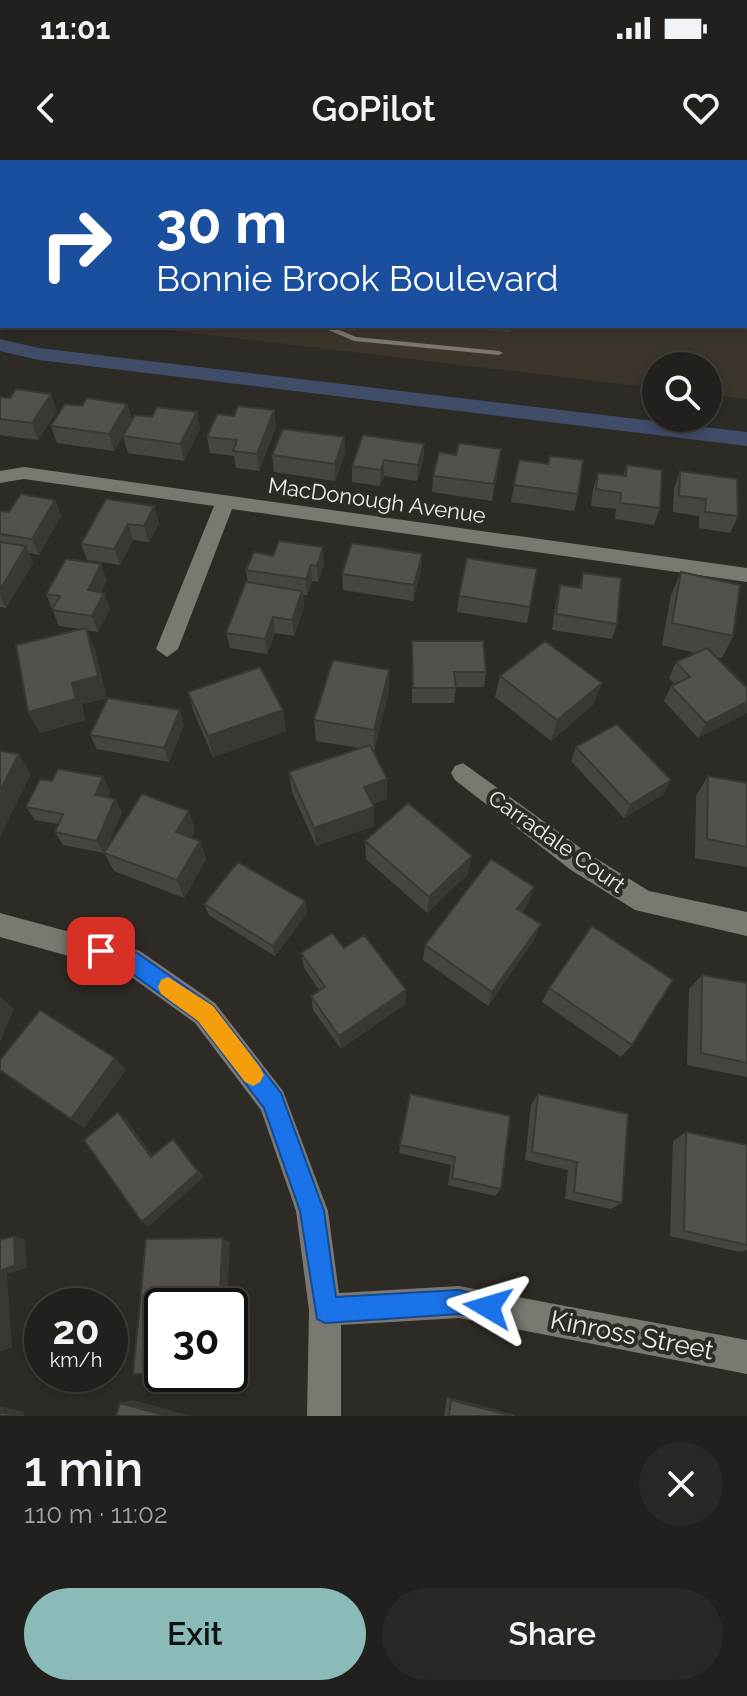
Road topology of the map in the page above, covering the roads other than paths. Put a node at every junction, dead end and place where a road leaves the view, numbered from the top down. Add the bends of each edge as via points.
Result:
1 (328, 328) edge
2 (499, 353) dead end
3 (0, 477) edge
4 (225, 503) junction
5 (747, 575) edge
6 (167, 649) dead end
7 (463, 773) dead end
8 (747, 924) edge
9 (0, 925) edge
10 (325, 1310) junction
11 (747, 1357) edge
12 (324, 1416) edge

1 - 2 lane via 354,339
3 - 4 street, MacDonough Avenue via 24,473
4 - 5 street, MacDonough Avenue
4 - 6 street
7 - 8 street, Carradale Court via 580,862 644,902
9 - 10 street via 130,960 205,1013 273,1101 312,1211
10 - 11 street, Kinross Street via 459,1302
10 - 12 street

